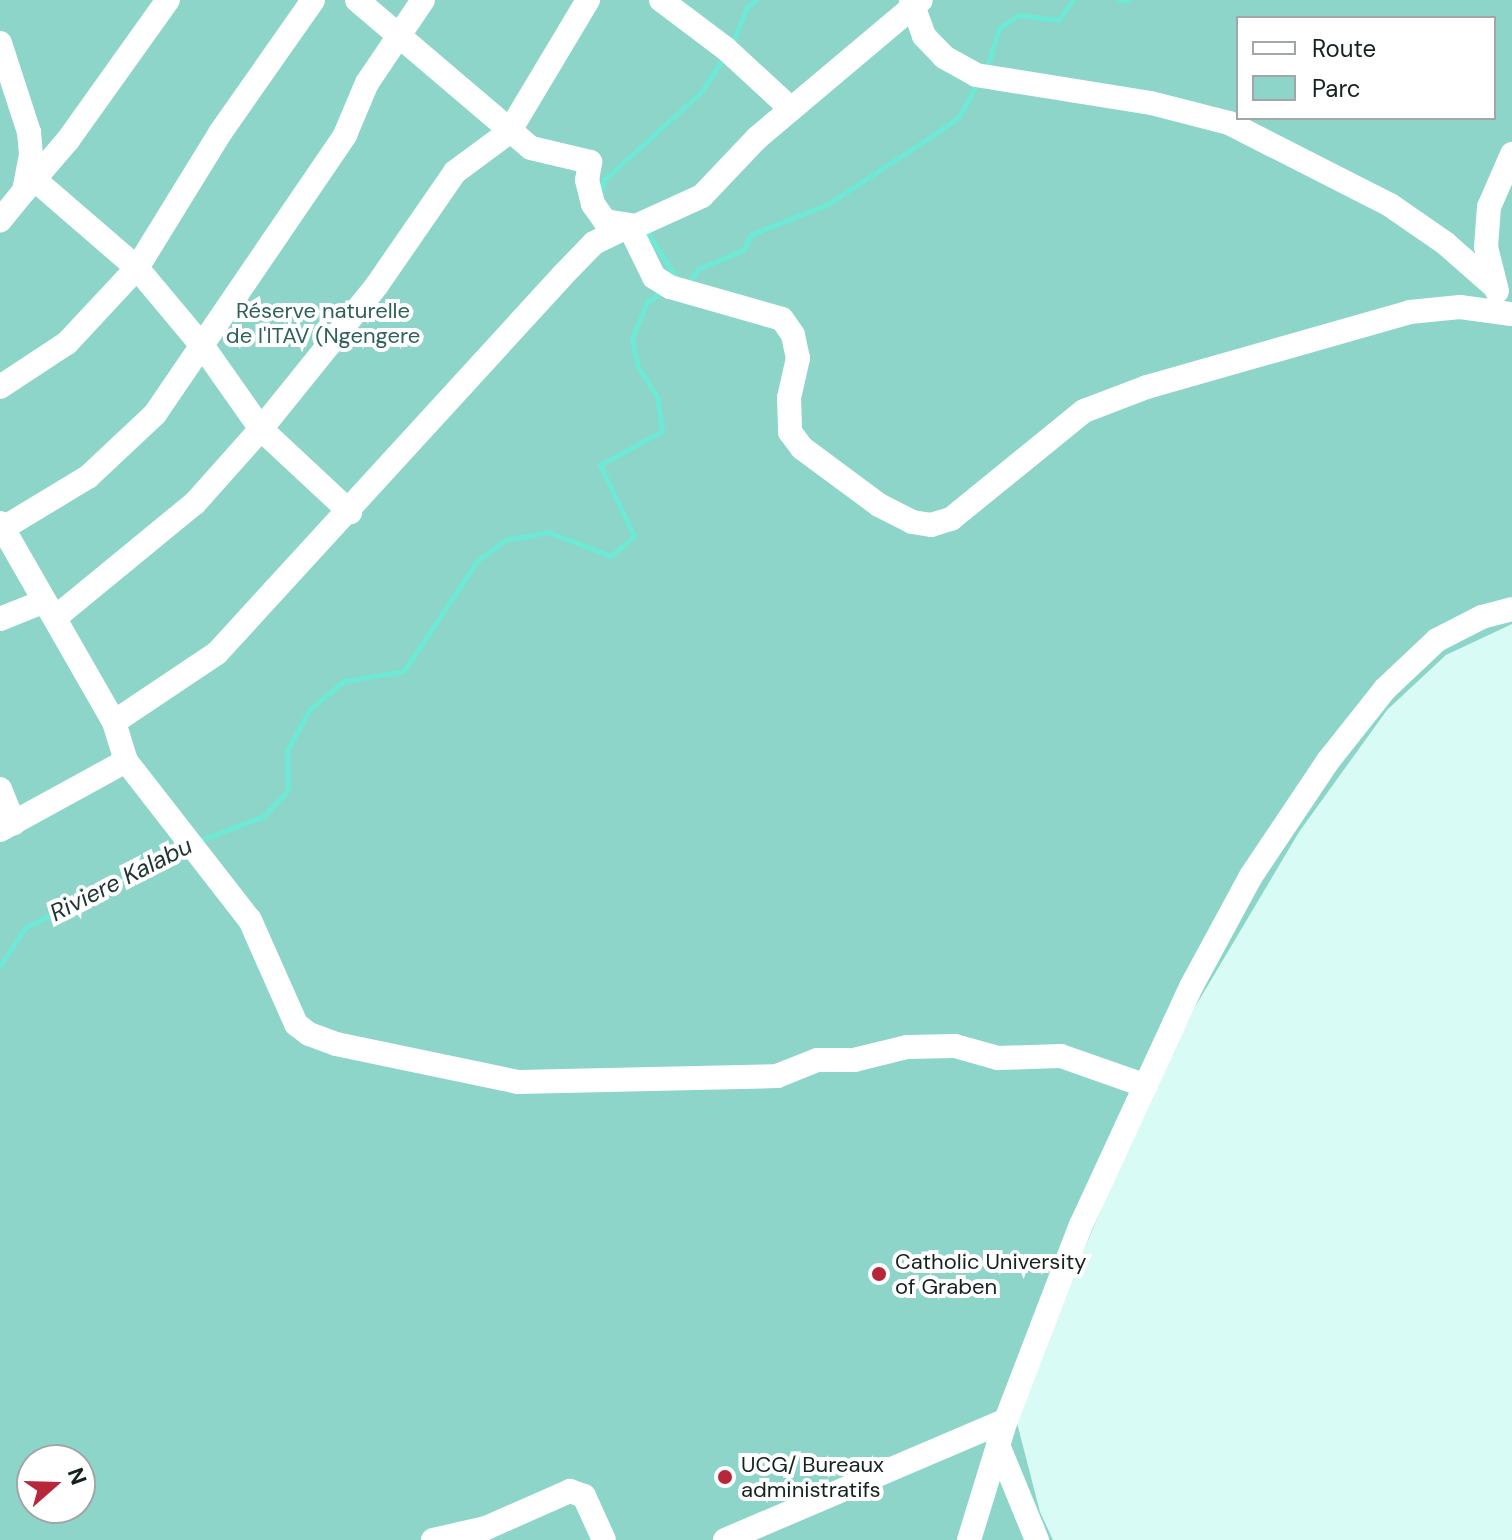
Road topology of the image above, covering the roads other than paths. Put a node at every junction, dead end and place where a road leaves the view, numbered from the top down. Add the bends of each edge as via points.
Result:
1 (168, 0) edge
2 (313, 0) edge
3 (357, 0) edge
4 (423, 0) edge
5 (588, 0) edge
6 (661, 0) edge
7 (916, 3) edge
8 (396, 36) junction
9 (0, 43) edge
10 (4, 76) edge
11 (791, 109) junction
12 (509, 132) junction
13 (1512, 154) edge
14 (29, 185) junction
15 (0, 221) edge
16 (638, 224) junction
17 (137, 268) junction
18 (1495, 287) junction
19 (1511, 316) edge
20 (204, 348) junction
21 (0, 387) edge
22 (261, 429) junction
23 (350, 512) junction
24 (1, 527) edge
25 (1512, 591) edge
26 (51, 609) junction
27 (1512, 609) edge
28 (1482, 617) junction
29 (0, 619) edge
30 (114, 722) junction
31 (126, 761) junction
32 (0, 789) edge
33 (7, 826) edge
34 (1146, 1086) junction
35 (1006, 1420) junction
36 (998, 1445) junction
37 (762, 1533) edge
38 (433, 1540) edge
39 (604, 1540) edge
40 (725, 1540) edge
41 (969, 1540) edge
42 (1037, 1540) edge

1 - 14 street
2 - 17 street via 220,133
3 - 8 street
4 - 8 street
5 - 12 street
6 - 11 street
7 - 11 street
7 - 18 street via 924,36 944,57 985,77 1151,103 1229,123 1390,205
8 - 12 street via 456,80
8 - 20 street via 358,99 345,135
9 - 10 street
10 - 14 street via 29,132
11 - 16 street via 702,196
12 - 16 street via 554,157 590,162 587,180 593,204 605,221
12 - 22 street via 455,172 377,285
13 - 18 street via 1489,207 1486,247
14 - 15 street
14 - 17 street
16 - 19 street via 654,277 670,287 782,319 793,335 798,358 789,398 790,432 802,448 879,505 912,522 931,525 951,519 1084,411 1147,387 1249,353 1410,312 1460,307
16 - 23 street via 594,243
17 - 20 street
17 - 21 street via 67,343
18 - 19 street
20 - 22 street
20 - 24 street via 155,414 88,477
22 - 23 street
22 - 26 street via 195,503
23 - 30 street via 217,653
24 - 26 street
25 - 28 street
26 - 29 street
26 - 30 street
27 - 28 street
28 - 34 street via 1437,640 1385,689 1328,761 1251,876
30 - 31 street
31 - 33 street
31 - 34 street via 250,920 296,1024 336,1044 518,1082 559,1083 777,1076 817,1060 955,1046 998,1058 1061,1056
32 - 33 street
34 - 35 street via 1081,1225
35 - 36 street
35 - 37 street
36 - 41 street
36 - 42 street
37 - 40 street
38 - 39 street via 486,1528 570,1491 584,1496

